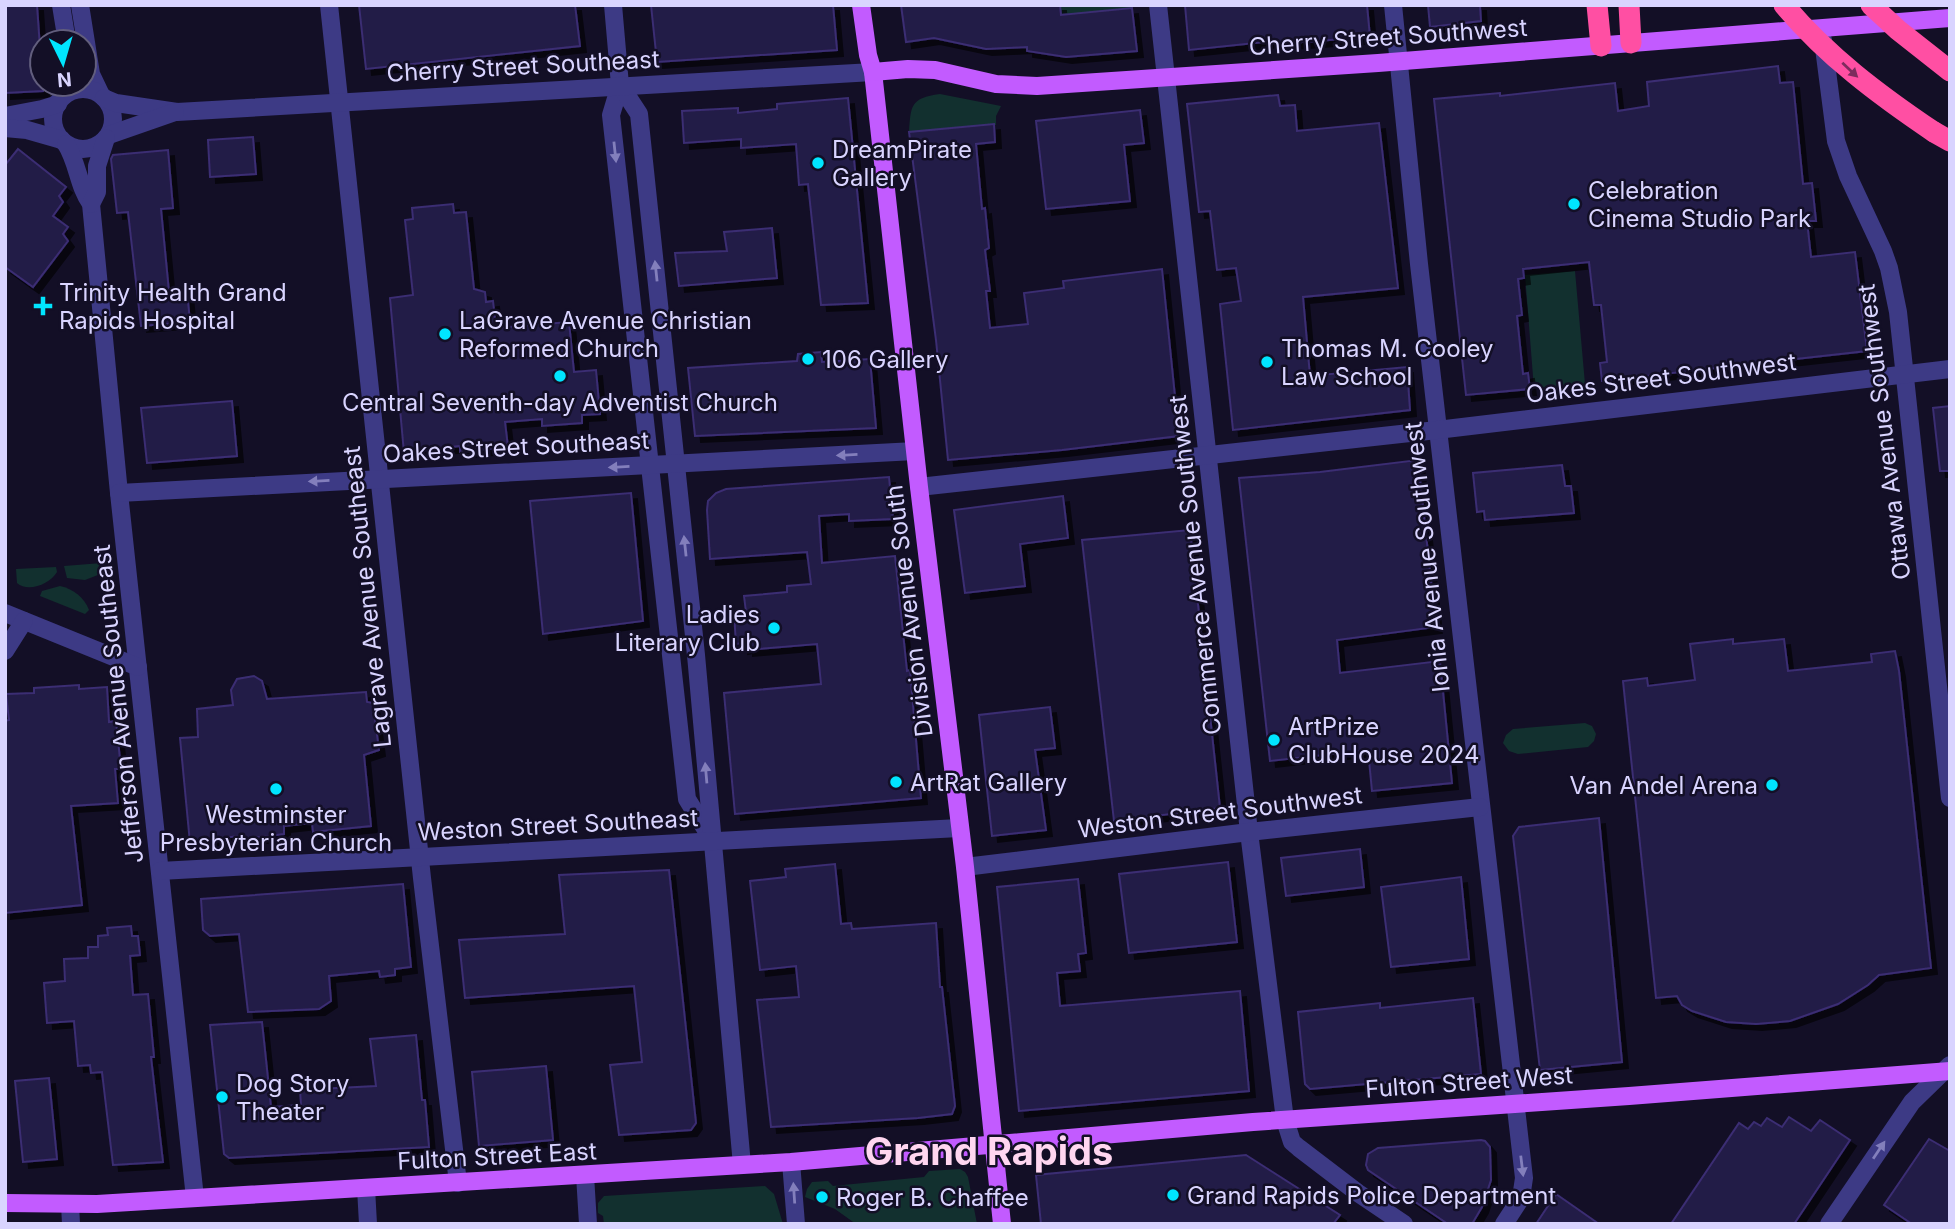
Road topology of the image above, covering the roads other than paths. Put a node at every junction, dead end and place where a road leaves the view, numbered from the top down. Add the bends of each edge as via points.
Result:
1 (61, 5) edge
2 (80, 5) edge
3 (329, 5) edge
4 (612, 5) edge
5 (861, 5) edge
6 (870, 5) edge
7 (1158, 5) edge
8 (1393, 5) edge
9 (1597, 5) edge
10 (1629, 5) edge
11 (1784, 5) edge
12 (1871, 5) edge
13 (1950, 19) edge
14 (65, 28) edge
15 (1822, 29) junction
16 (1631, 43) junction
17 (1601, 46) junction
18 (1400, 61) junction
19 (1950, 71) edge
20 (873, 72) junction
21 (1166, 79) junction
22 (620, 85) junction
23 (102, 97) junction
24 (60, 98) edge
25 (340, 101) junction
26 (58, 103) junction
27 (177, 112) junction
28 (5, 116) edge
29 (5, 128) edge
30 (107, 136) junction
31 (1950, 141) edge
32 (64, 142) junction
33 (91, 204) junction
34 (1950, 369) edge
35 (1905, 374) junction
36 (1437, 430) junction
37 (915, 451) junction
38 (1208, 455) junction
39 (677, 463) junction
40 (650, 466) junction
41 (379, 478) junction
42 (919, 487) junction
43 (119, 493) junction
44 (5, 613) edge
45 (24, 621) junction
46 (5, 651) edge
47 (138, 667) junction
48 (1948, 757) edge
49 (1950, 798) edge
50 (1480, 807) junction
51 (959, 828) junction
52 (1249, 832) junction
53 (712, 841) junction
54 (420, 856) junction
55 (965, 867) junction
56 (160, 871) junction
57 (1948, 1069) edge
58 (1514, 1103) junction
59 (1285, 1119) junction
60 (992, 1144) junction
61 (791, 1162) junction
62 (742, 1166) junction
63 (585, 1175) junction
64 (458, 1183) junction
65 (366, 1188) junction
66 (195, 1198) junction
67 (5, 1203) edge
68 (70, 1204) junction
69 (71, 1224) edge
70 (368, 1224) edge
71 (588, 1224) edge
72 (796, 1224) edge
73 (1002, 1224) edge
74 (1404, 1224) edge
75 (1504, 1224) edge
76 (1829, 1224) edge

1 - 14 street
2 - 23 street via 91,74
3 - 25 street, Lagrave Avenue Southeast
4 - 22 street
5 - 20 main road, Division Avenue South
6 - 20 main road, Division Avenue South
7 - 21 street, Commerce Avenue Southwest
8 - 18 street, Ionia Avenue Southwest
9 - 17 highway
10 - 16 highway
11 -> 31 highway, bridge via 1858,78
12 - 19 highway, bridge
13 - 15 main road, Cherry Street Southwest
15 - 16 main road, Cherry Street Southwest
15 - 35 street, Ottawa Avenue Southwest via 1836,141 1889,268
16 - 17 main road, Cherry Street Southwest
17 - 18 main road, Cherry Street Southwest
18 - 21 main road, Cherry Street Southwest
18 - 36 street, Ionia Avenue Southwest
20 - 21 main road, Cherry Street Southwest via 935,70 996,84 1038,86
20 - 22 street, Cherry Street Southeast
20 - 37 main road, Division Avenue South
21 - 38 street, Commerce Avenue Southwest
22 - 25 street, Cherry Street Southeast
39 -> 22 street via 639,114
22 -> 40 street via 611,115
23 - 26 street via 77,90
23 - 27 street, Cherry Street Southeast
23 - 30 street via 113,118
24 - 26 street
25 - 27 street, Cherry Street Southeast
25 - 41 street, Lagrave Avenue Southeast
26 - 28 street
26 - 32 street via 53,122
27 - 30 street, Cherry Street Southeast
29 - 32 street
30 - 32 street via 89,149
30 - 33 street, Jefferson Avenue Southeast
32 - 33 street, Jefferson Avenue Southeast
33 - 43 street, Jefferson Avenue Southeast
34 - 35 street, Oakes Street Southwest
35 - 36 street, Oakes Street Southwest
35 - 48 street, Ottawa Avenue Southwest
36 - 38 street, Oakes Street Southwest
36 - 50 street, Ionia Avenue Southwest
37 -> 39 street, Oakes Street Southeast
37 - 42 main road, Division Avenue South
38 - 42 street, Oakes Street Southwest
38 - 52 street, Commerce Avenue Southwest
39 - 40 street, Oakes Street Southeast
53 -> 39 street
40 -> 41 street, Oakes Street Southeast
40 - 53 street via 687,799
41 -> 43 street, Oakes Street Southeast
41 - 54 street, Lagrave Avenue Southeast
42 - 51 main road, Division Avenue South
43 - 47 street, Jefferson Avenue Southeast
44 - 45 street
45 - 46 street
45 - 47 street
47 - 56 street, Jefferson Avenue Southeast
48 - 49 street, Ottawa Avenue Southwest
50 - 52 street, Weston Street Southwest
50 - 58 street, Ionia Avenue Southwest
51 - 53 street, Weston Street Southeast
51 - 55 main road, Division Avenue South
52 - 55 street, Weston Street Southwest
52 - 59 street, Commerce Avenue Southwest
53 - 54 street, Weston Street Southeast
53 - 62 street
54 - 56 street, Weston Street Southeast
54 - 64 street, Lagrave Avenue Southeast
55 - 60 main road, Division Avenue South
56 - 66 street, Jefferson Avenue Southeast
57 - 58 main road, Fulton Street West
76 -> 57 street via 1912,1102
58 - 59 main road, Fulton Street West
58 -> 75 street, Ionia Avenue Southwest via 1524,1178 1521,1198
59 - 60 main road, Fulton Street West
59 - 74 street, Commerce Avenue Southwest via 1298,1148
60 - 61 main road, Fulton Street East
60 - 73 main road, Division Avenue South
61 - 62 main road, Fulton Street East
72 -> 61 street
62 - 63 main road, Fulton Street East
63 - 64 main road, Fulton Street East
63 - 71 street
64 - 65 main road, Fulton Street East
65 - 66 main road, Fulton Street East
65 - 70 street
66 - 68 main road, Fulton Street East
67 - 68 main road, Fulton Street East
68 - 69 street

